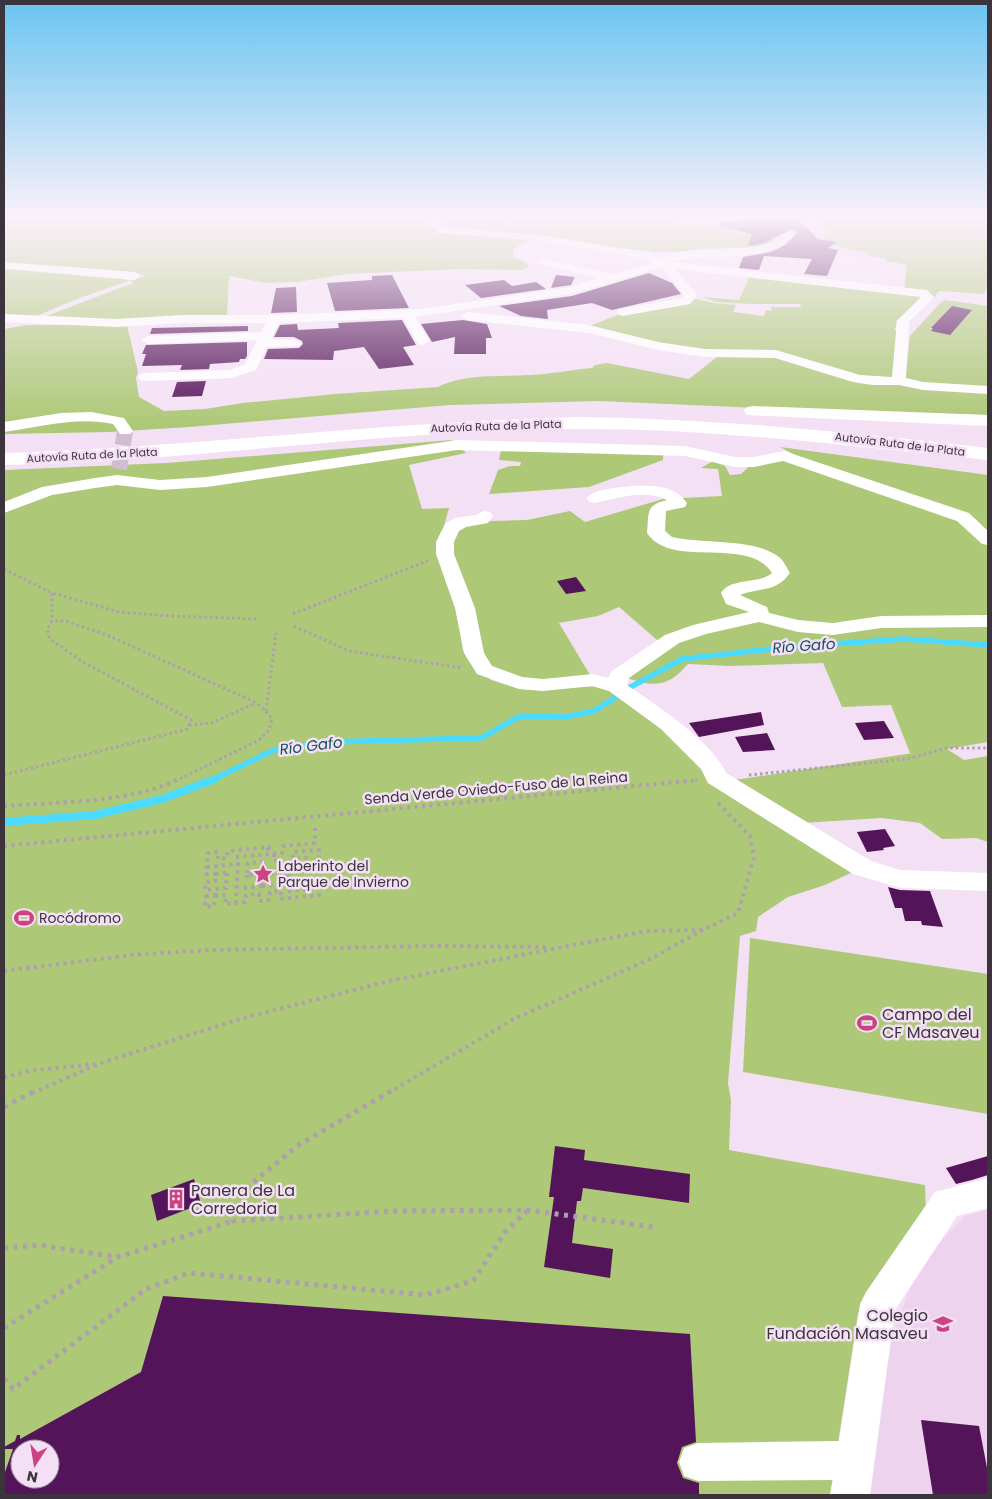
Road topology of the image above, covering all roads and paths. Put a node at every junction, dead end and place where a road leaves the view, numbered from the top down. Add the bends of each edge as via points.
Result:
1 (586, 286) edge
2 (683, 286) edge
3 (859, 286) edge
4 (938, 299) dead end
5 (429, 312) junction
6 (623, 312) dead end
7 (407, 314) junction
8 (4, 318) edge
9 (31, 319) junction
10 (274, 319) junction
11 (4, 327) edge
12 (902, 335) junction
13 (264, 339) junction
14 (148, 340) dead end
15 (423, 341) dead end
16 (294, 343) dead end
17 (145, 377) dead end
18 (899, 381) junction
19 (988, 390) edge
20 (674, 408) dead end
21 (569, 410) junction
22 (738, 410) dead end
23 (988, 421) edge
24 (4, 427) edge
25 (125, 431) dead end
26 (329, 437) junction
27 (791, 440) junction
28 (988, 442) edge
29 (4, 445) edge
30 (988, 454) edge
31 (4, 459) edge
32 (988, 464) edge
33 (988, 470) edge
34 (595, 498) dead end
35 (4, 508) edge
36 (484, 516) dead end
37 (988, 540) edge
38 (444, 554) junction
39 (4, 568) edge
40 (52, 592) junction
41 (293, 614) dead end
42 (759, 616) junction
43 (259, 619) dead end
44 (52, 621) junction
45 (988, 621) edge
46 (294, 626) dead end
47 (276, 633) dead end
48 (484, 670) junction
49 (616, 687) junction
50 (256, 703) junction
51 (266, 712) junction
52 (189, 725) junction
53 (988, 748) edge
54 (4, 775) edge
55 (709, 779) junction
56 (4, 806) edge
57 (315, 825) dead end
58 (4, 846) edge
59 (268, 847) junction
60 (273, 847) dead end
61 (267, 854) junction
62 (274, 854) junction
63 (236, 857) dead end
64 (293, 859) junction
65 (207, 867) junction
66 (216, 874) junction
67 (263, 874) junction
68 (247, 875) junction
69 (247, 881) dead end
70 (988, 882) edge
71 (298, 884) junction
72 (262, 886) junction
73 (244, 888) dead end
74 (216, 889) junction
75 (298, 890) junction
76 (288, 891) dead end
77 (236, 903) junction
78 (702, 930) junction
79 (558, 947) junction
80 (4, 971) edge
81 (101, 1063) junction
82 (4, 1076) edge
83 (4, 1107) edge
84 (988, 1193) edge
85 (527, 1210) junction
86 (233, 1221) junction
87 (653, 1227) dead end
88 (4, 1248) edge
89 (118, 1257) junction
90 (4, 1328) edge
91 (4, 1379) edge
92 (698, 1462) dead end
93 (853, 1478) edge

1 - 5 street
2 - 6 street via 691,295 686,301
3 - 12 street via 923,293 928,297 902,321
4 - 12 street
5 - 7 street
5 - 18 street via 589,329 658,346 705,353 776,354 858,378
7 - 10 street
7 - 15 street
8 - 9 street
9 - 10 street via 117,324 181,319
9 - 11 street
10 - 13 street
12 - 18 street
13 - 14 street
13 - 16 street
13 - 17 street via 251,367 242,372
18 - 19 street via 923,386
20 - 21 highway
21 - 28 highway, Autovía Ruta de la Plata via 723,415
21 - 29 highway, Autovía Ruta de la Plata via 453,414 80,444
22 - 23 highway
24 - 25 street via 105,416 118,421
26 - 27 highway via 610,431
26 - 30 highway, Autovía Ruta de la Plata via 524,424 721,426
26 - 31 highway, Autovía Ruta de la Plata
27 - 32 highway
27 - 33 highway
34 - 42 street via 636,491 670,495 679,503 661,506 658,510 656,533 660,539 770,557 780,568 779,577 736,588 730,593 733,600 760,611
35 - 37 street via 48,491 118,474 160,486 207,482 458,445 685,451 735,462 784,456 963,517
36 - 38 street via 451,528 444,542
38 - 41 path
38 - 48 street via 465,608 474,653
39 - 40 path
40 - 43 path via 119,612
40 - 44 path
42 - 45 street via 798,626 833,629 881,622
42 - 49 street via 672,639 620,675
44 - 50 path via 66,621 107,635
44 - 52 path via 47,630 50,639 84,662 191,720
46 - 48 path via 349,651
47 - 51 path
48 - 49 street via 519,683 543,685 593,680
49 - 55 street via 669,724 711,766
50 - 51 path
50 - 52 path via 212,723
51 - 56 path via 272,718 269,730 259,740 169,784 95,798
52 - 54 path via 188,729 177,734
53 - 55 path, Senda Verde Oviedo-Fuso de la Reina via 947,748 907,759
55 - 58 path, Senda Verde Oviedo-Fuso de la Reina
55 - 70 street via 862,868 900,879
55 - 78 path via 715,802 750,836 754,857 738,913
57 - 62 path via 315,843 283,846 282,853
59 - 60 path
59 - 61 path
59 - 65 path via 228,851 227,858 218,859 218,852 208,854
61 - 62 path
61 - 63 path
62 - 64 path via 274,860 281,860 281,865 293,864
64 - 75 path via 309,858 308,889
64 - 77 path via 293,852 319,850 319,895 280,899 281,891 270,892 270,900 259,901 259,894 246,895 245,902
65 - 66 path via 206,874
65 - 77 path via 238,864
66 - 74 path via 215,881 206,882 205,890
66 - 74 path via 227,873 226,888
67 - 68 path
67 - 68 path via 264,862 248,863
67 - 71 path via 281,872 280,877 298,871
67 - 72 path
68 - 69 path
71 - 72 path
71 - 75 path
72 - 73 path
74 - 77 path via 215,896 226,895 225,904
75 - 76 path
78 - 79 path via 646,931
78 - 86 path via 648,960 514,1019 297,1146 249,1186
79 - 80 path via 209,950 131,955
79 - 81 path via 394,980 240,1019
81 - 82 path
81 - 83 path
84 - 93 street via 947,1203 878,1304
85 - 86 path via 394,1211
85 - 87 path
85 - 91 path via 505,1232 473,1281 426,1295 189,1273 146,1289 13,1389
86 - 89 path
88 - 89 path via 38,1245
89 - 90 path
92 - 93 street

